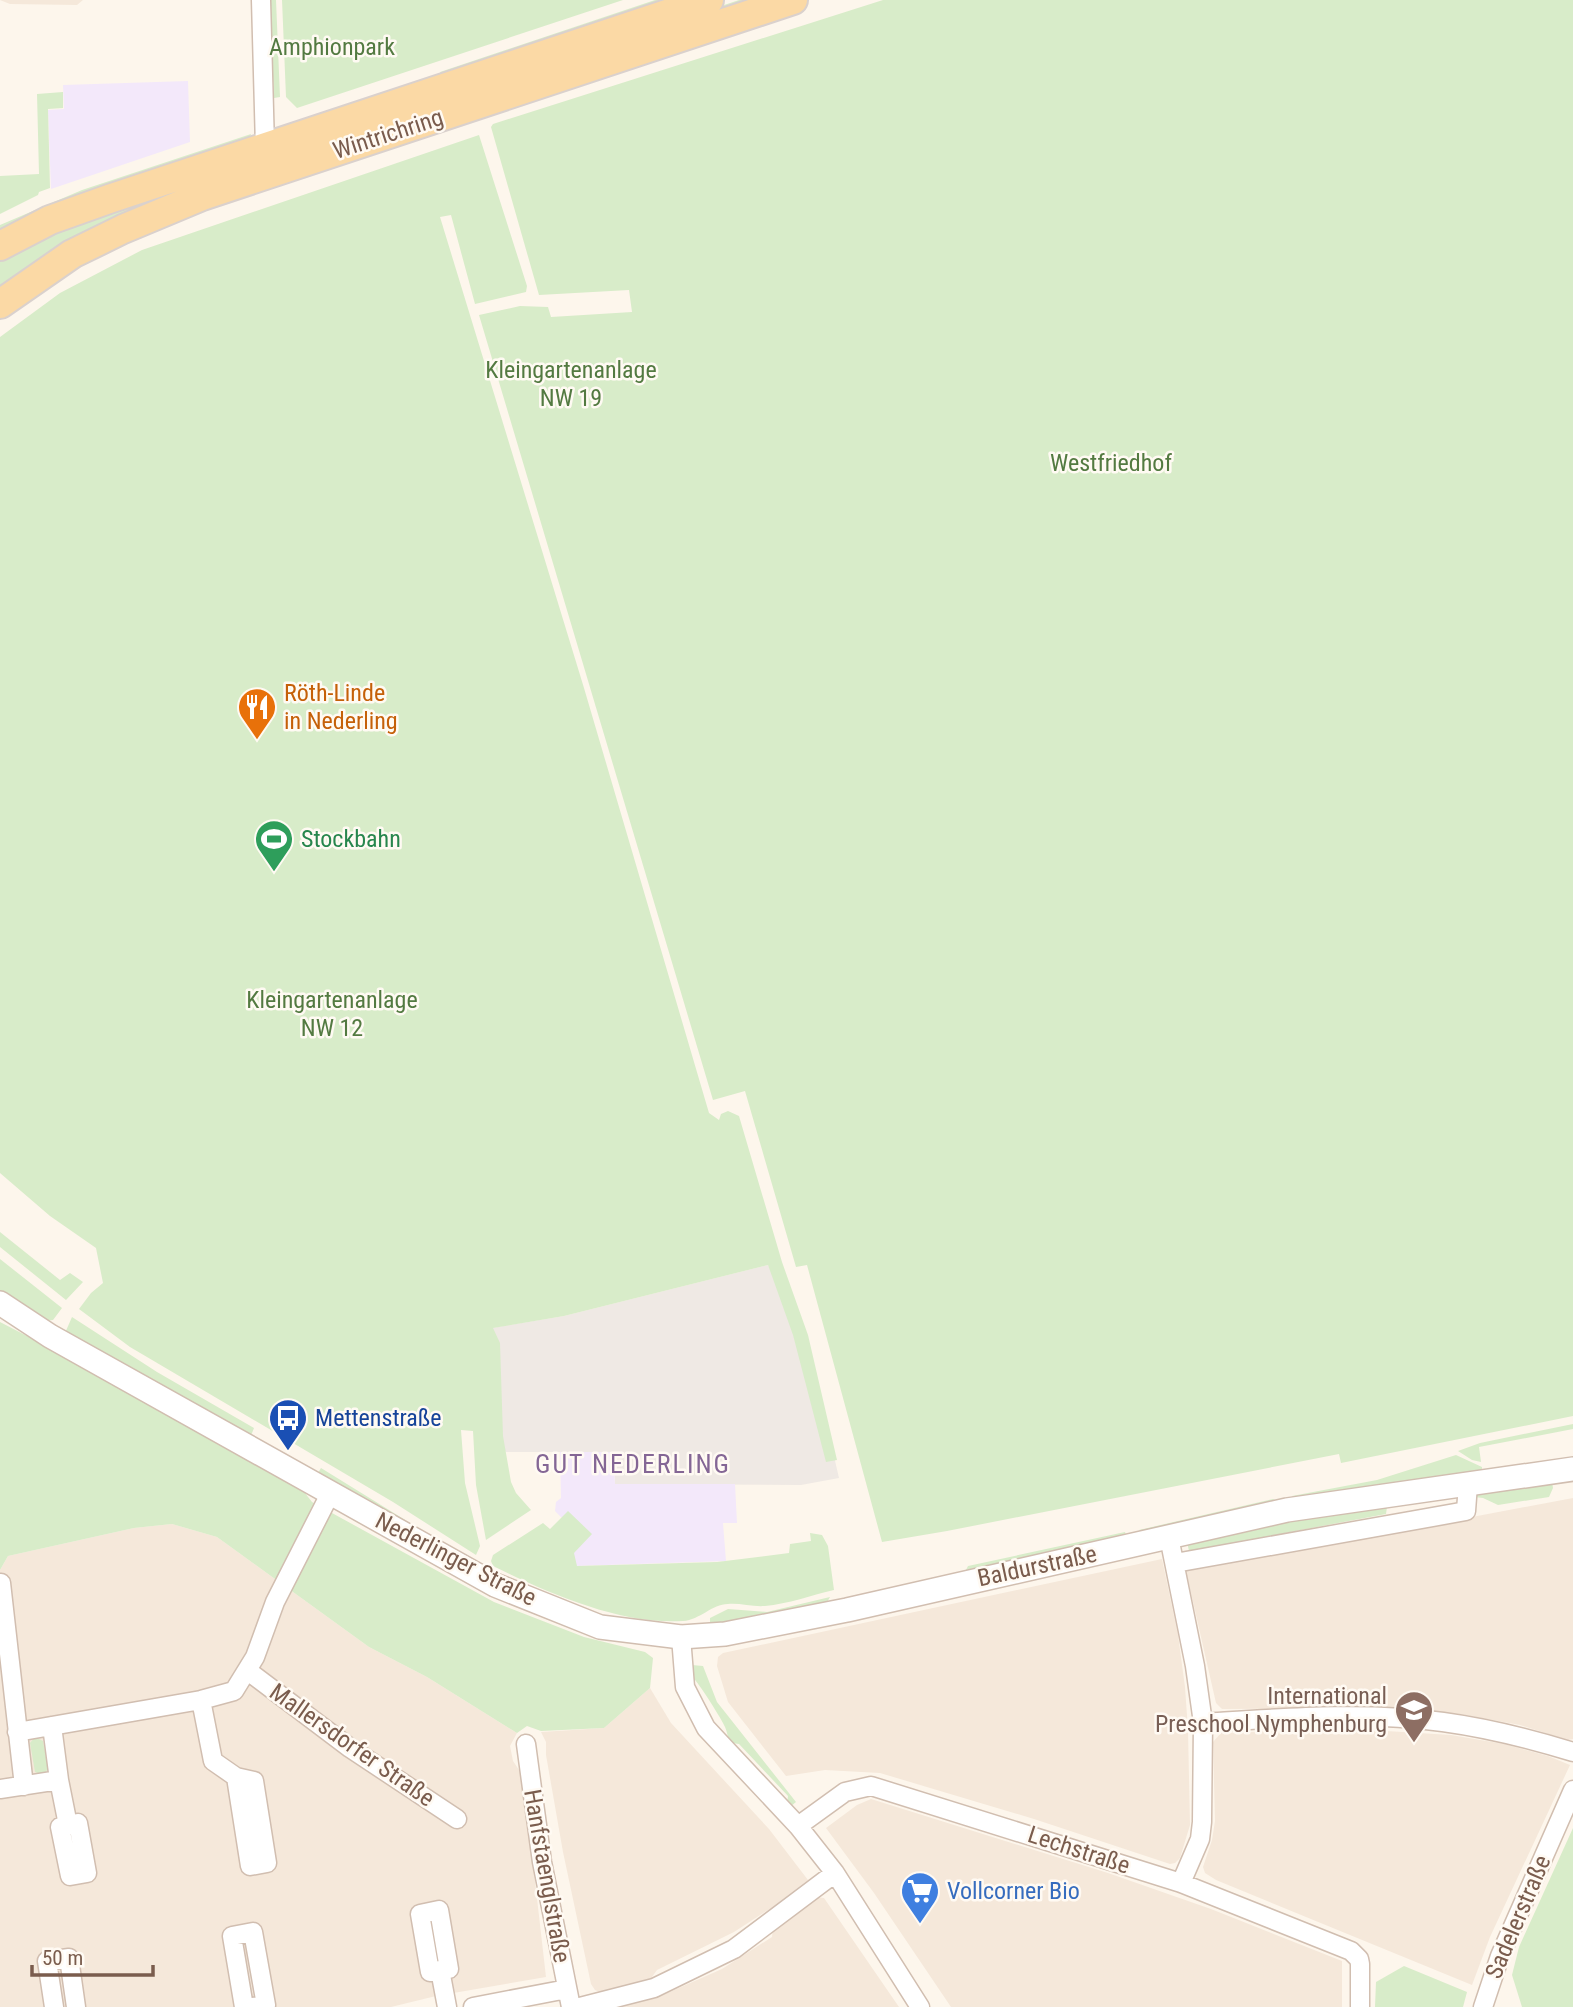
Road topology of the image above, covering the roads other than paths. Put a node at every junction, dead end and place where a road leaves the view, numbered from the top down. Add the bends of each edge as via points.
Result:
1 (261, 0) edge
2 (709, 0) edge
3 (793, 0) edge
4 (265, 146) junction
5 (0, 246) edge
6 (0, 304) edge
7 (0, 1303) edge
8 (1573, 1469) edge
9 (1468, 1484) junction
10 (331, 1492) junction
11 (1393, 1495) junction
12 (1397, 1522) junction
13 (1169, 1537) junction
14 (1175, 1563) junction
15 (1, 1583) edge
16 (681, 1637) junction
17 (247, 1671) junction
18 (201, 1700) junction
19 (1203, 1723) junction
20 (52, 1726) junction
21 (17, 1732) junction
22 (526, 1744) dead end
23 (1573, 1752) edge
24 (236, 1777) dead end
25 (59, 1780) junction
26 (24, 1786) junction
27 (0, 1789) edge
28 (1573, 1790) edge
29 (457, 1819) dead end
30 (68, 1825) dead end
31 (798, 1826) junction
32 (835, 1873) junction
33 (1181, 1883) junction
34 (440, 1970) dead end
35 (569, 1998) edge
36 (54, 2007) edge
37 (76, 2007) edge
38 (447, 2007) edge
39 (473, 2007) edge
40 (580, 2007) edge
41 (920, 2007) edge
42 (1360, 2007) edge
43 (1483, 2007) edge

1 - 4 street
2 - 4 main road, Wintrichring
3 - 6 main road, Wintrichring via 202,195 72,254
4 - 5 main road, Wintrichring via 50,220
7 - 10 street, Nederlinger Straße via 50,1336
8 - 9 street, Baldurstraße
9 - 11 street, Baldurstraße
9 - 12 street via 1466,1511
10 - 16 street, Nederlinger Straße via 495,1585 600,1627
10 - 17 street via 275,1602
11 - 12 street
11 - 13 street, Baldurstraße via 1287,1510
12 - 14 street
13 - 14 street
13 - 16 street, Baldurstraße via 847,1609 725,1634
14 - 19 street
15 - 21 street
16 - 31 street via 685,1687 706,1728
17 - 18 street via 234,1691
17 - 29 street, Mallersdorfer Straße via 349,1748
18 - 20 street
18 - 24 street via 213,1760
19 - 23 street via 1372,1717 1429,1721 1511,1735
19 - 33 street via 1200,1839
20 - 21 street
20 - 25 street
21 - 26 street
22 - 35 street, Hanfstaenglstraße via 542,1862
25 - 26 street
25 - 30 street
26 - 27 street
28 - 43 street, Sadelerstraße via 1500,1956
31 - 32 street
31 - 33 street, Lechstraße via 845,1792 871,1786
32 - 40 street via 734,1950 654,1988
32 - 41 street
33 - 42 street, Lechstraße via 1351,1951 1359,1959
34 - 38 street
35 - 39 street
36 - 37 street via 47,1961 69,1958

